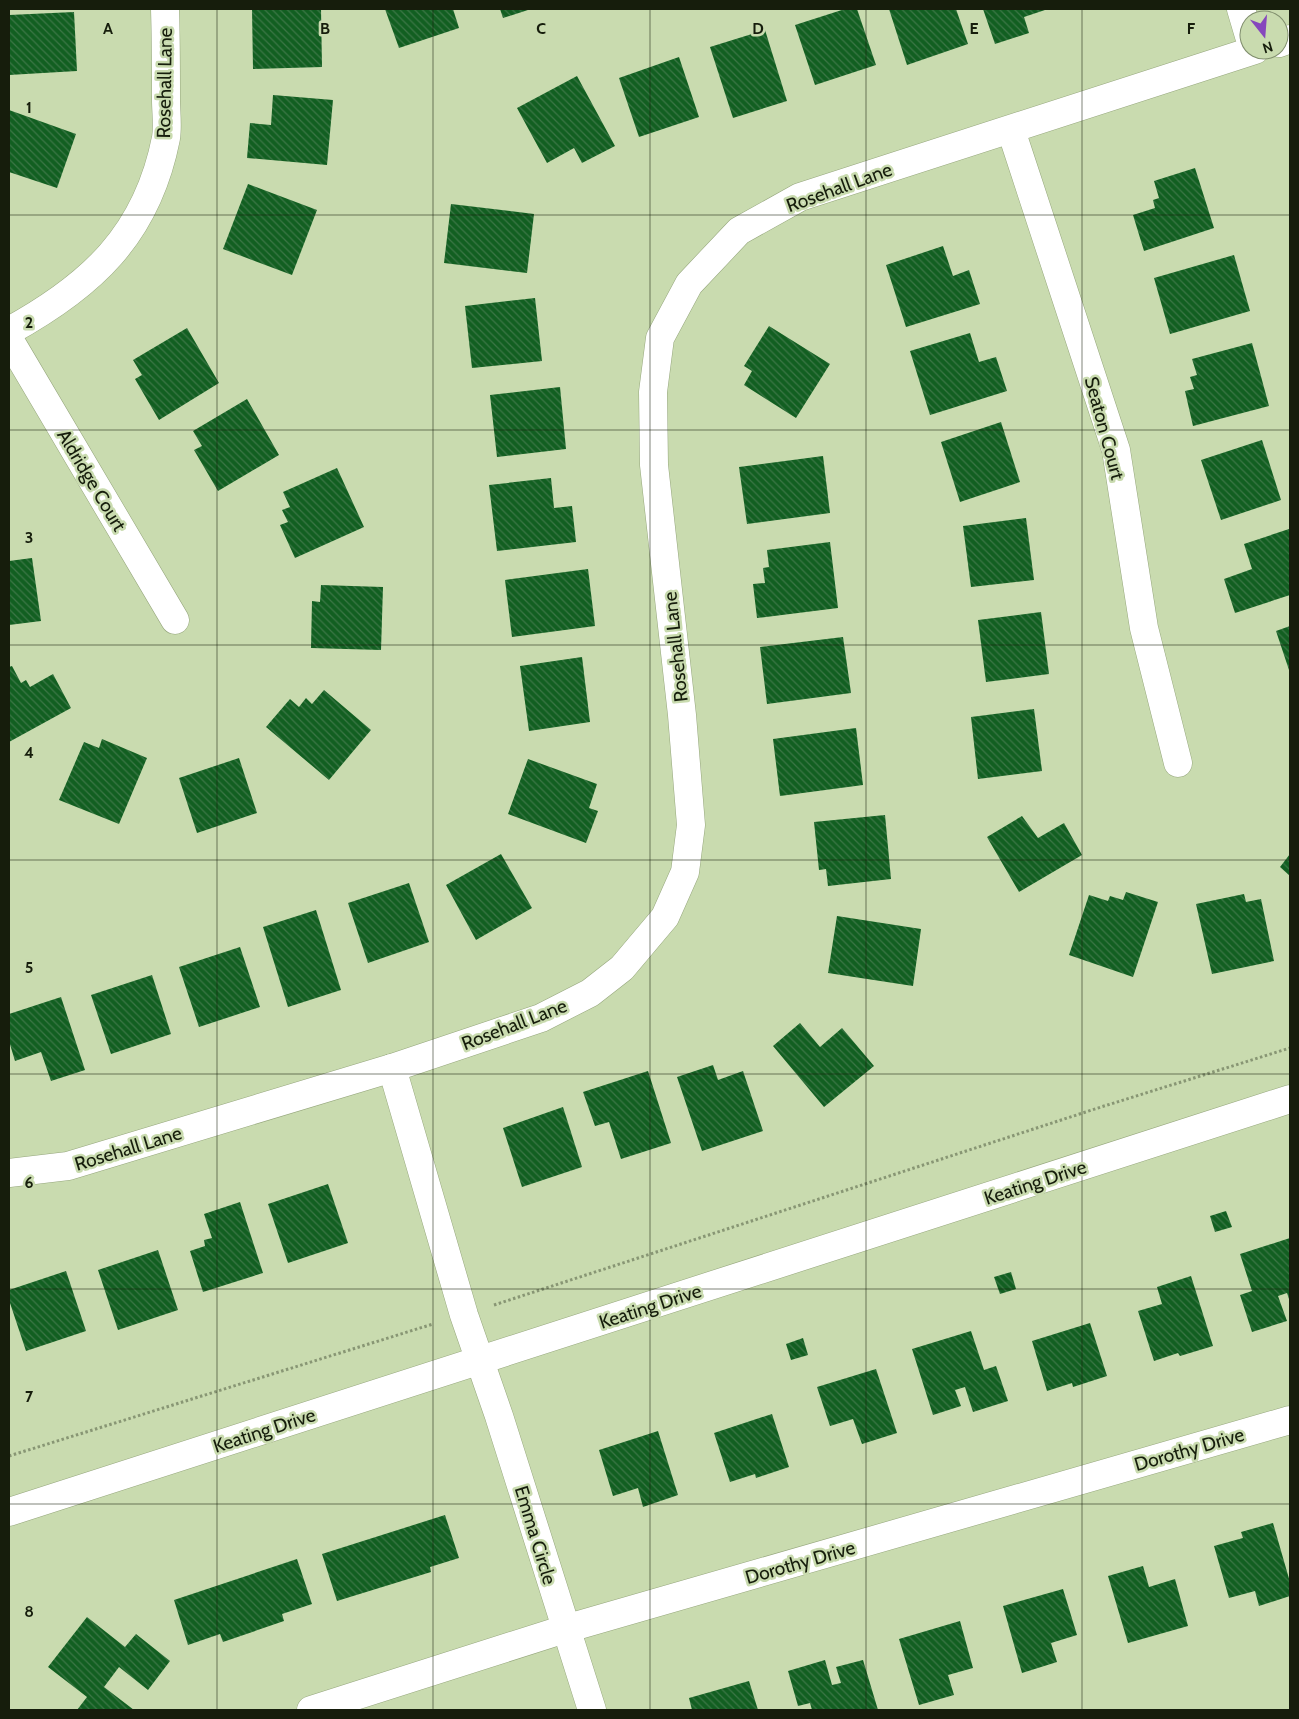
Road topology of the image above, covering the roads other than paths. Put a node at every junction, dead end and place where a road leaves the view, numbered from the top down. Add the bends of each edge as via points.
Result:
1 (165, 9) edge
2 (1239, 55) edge
3 (1011, 130) junction
4 (9, 331) edge
5 (9, 339) edge
6 (175, 620) dead end
7 (1178, 763) dead end
8 (392, 1068) junction
9 (1290, 1100) edge
10 (9, 1173) edge
11 (480, 1360) junction
12 (1290, 1420) edge
13 (9, 1512) edge
14 (566, 1629) junction
15 (311, 1710) edge
16 (592, 1710) edge

1 - 4 street, Rosehall Lane via 166,137 149,196 117,250 82,285
2 - 3 street, Rosehall Lane
3 - 7 street, Seaton Court via 1116,450 1144,628
3 - 8 street, Rosehall Lane via 800,197 739,231 689,284 660,338 653,392 654,465 691,825 685,872 665,917 622,968 590,993 541,1018
5 - 6 street, Aldridge Court
8 - 10 street, Rosehall Lane via 68,1166
8 - 11 street, Emma Circle
9 - 11 street, Keating Drive
11 - 13 street, Keating Drive
11 - 14 street, Emma Circle
12 - 14 street, Dorothy Drive
14 - 15 street, Dorothy Drive
14 - 16 street, Emma Circle

